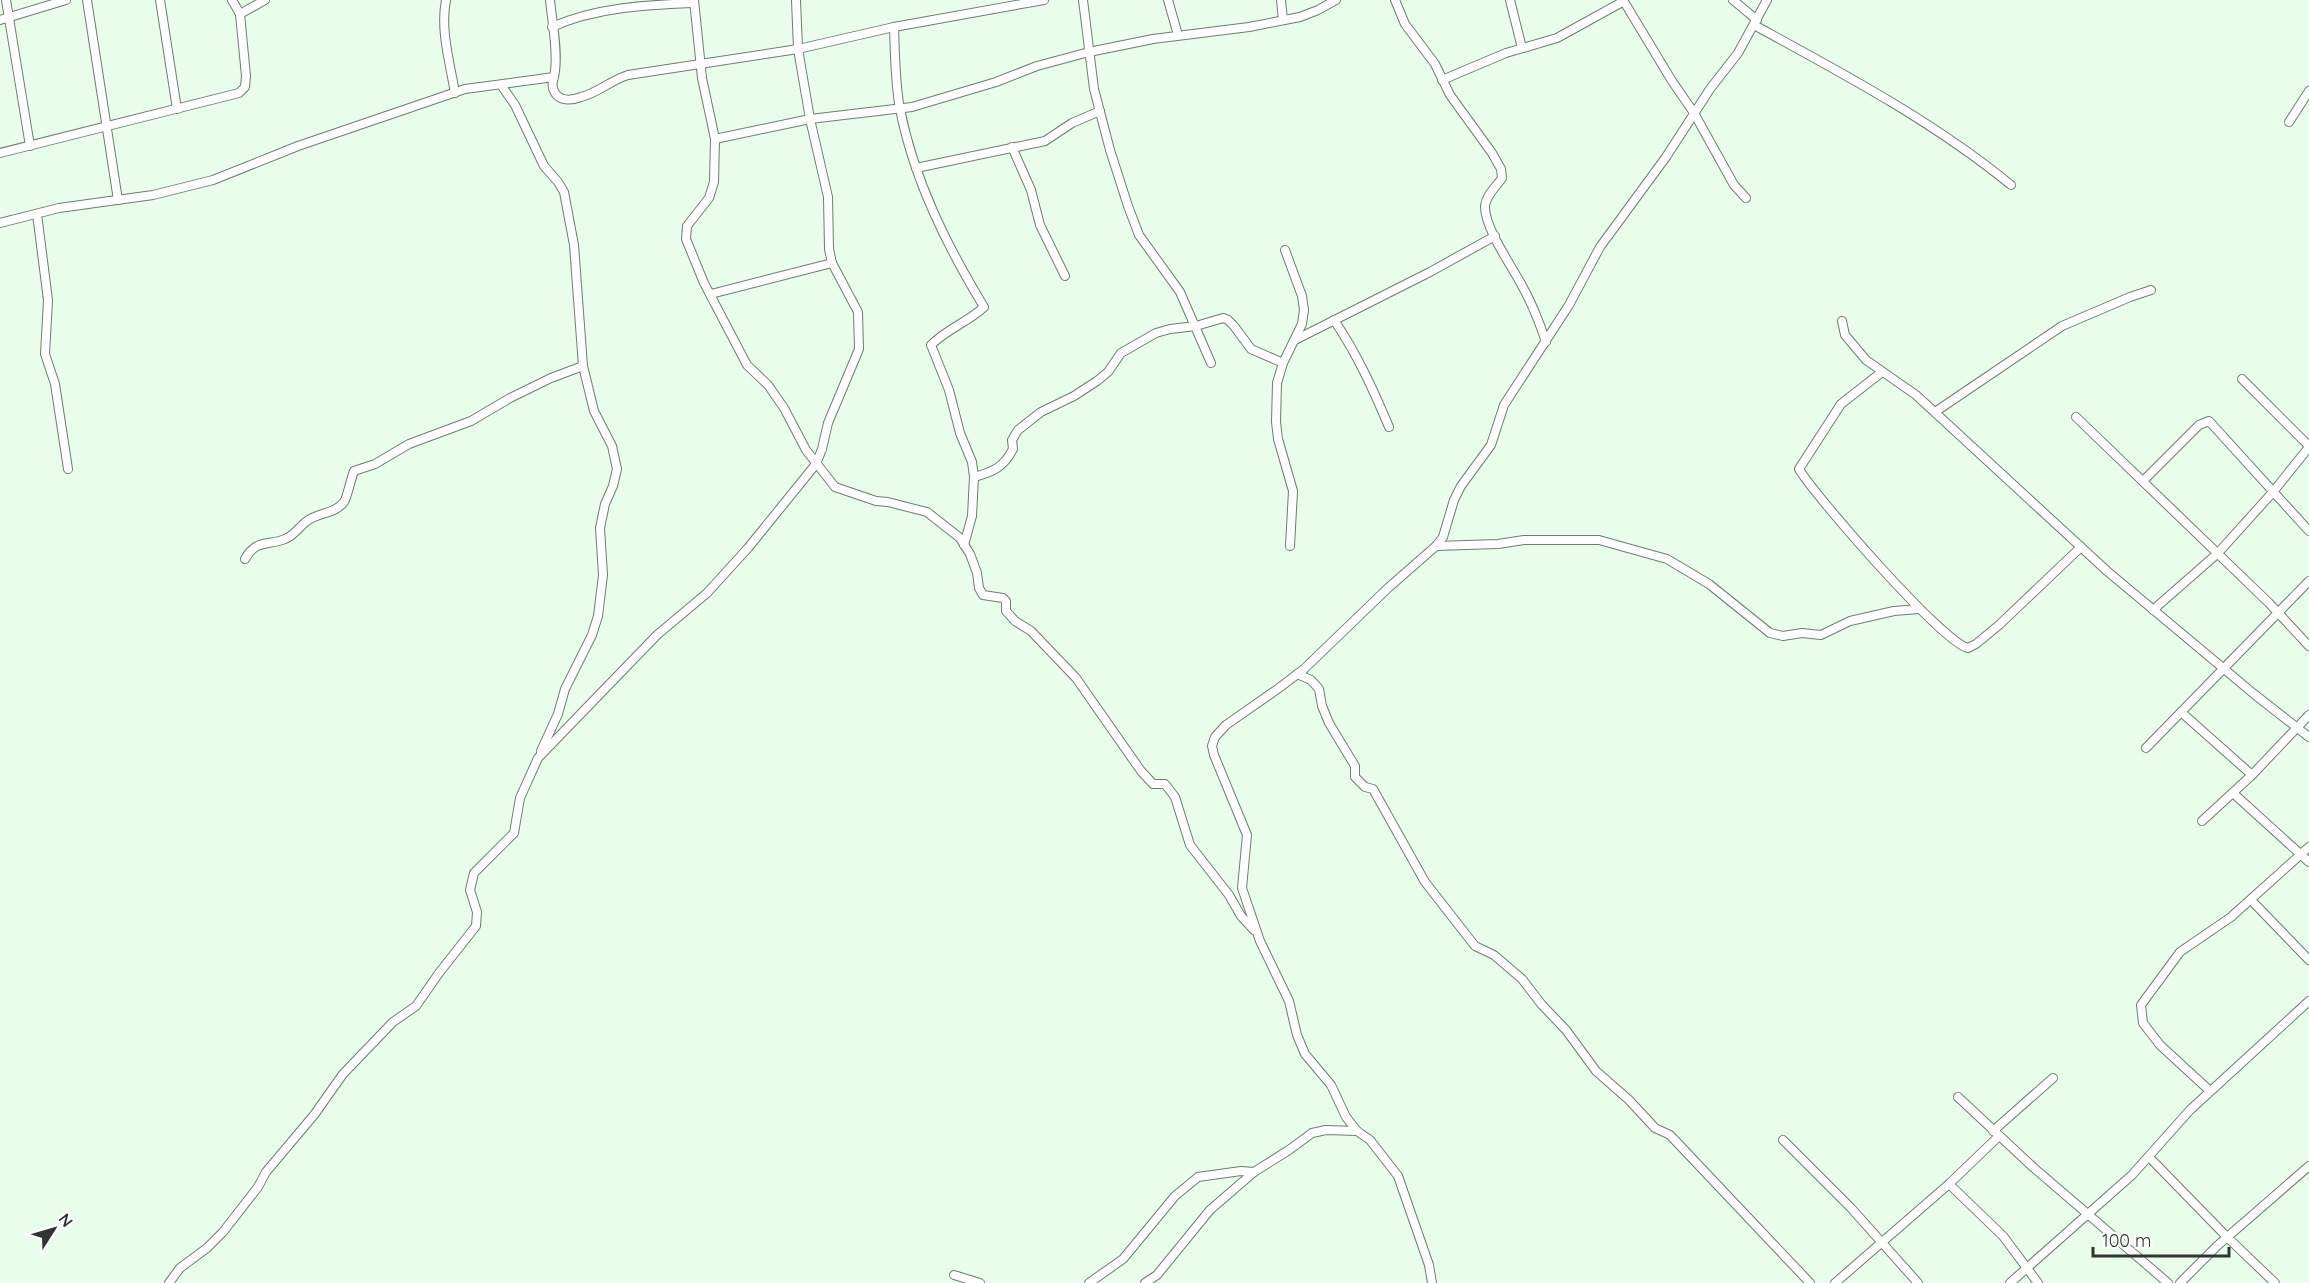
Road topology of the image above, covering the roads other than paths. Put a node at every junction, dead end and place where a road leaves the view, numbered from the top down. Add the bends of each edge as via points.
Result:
1 (6, 0) edge
2 (66, 0) edge
3 (87, 0) edge
4 (160, 0) edge
5 (232, 0) edge
6 (265, 0) edge
7 (446, 0) edge
8 (550, 0) edge
9 (796, 0) edge
10 (1044, 0) edge
11 (1083, 0) edge
12 (1168, 0) edge
13 (1281, 0) edge
14 (1336, 0) edge
15 (1395, 0) edge
16 (1510, 0) edge
17 (1733, 0) edge
18 (1767, 0) edge
19 (1624, 1) edge
20 (694, 2) edge
21 (1015, 3) edge
22 (240, 14) junction
23 (9, 18) junction
24 (0, 20) edge
25 (1283, 20) junction
26 (1755, 22) junction
27 (552, 27) junction
28 (894, 27) junction
29 (1178, 34) junction
30 (1522, 48) junction
31 (798, 49) junction
32 (1089, 52) junction
33 (700, 64) junction
34 (554, 76) junction
35 (1442, 80) junction
36 (501, 85) junction
37 (2309, 91) edge
38 (455, 93) junction
39 (900, 108) junction
40 (177, 109) junction
41 (1100, 111) junction
42 (1694, 112) junction
43 (810, 119) junction
44 (2289, 122) dead end
45 (107, 126) junction
46 (715, 139) junction
47 (30, 146) junction
48 (1012, 147) junction
49 (0, 153) edge
50 (916, 168) junction
51 (2010, 185) dead end
52 (1746, 198) dead end
53 (118, 200) junction
54 (37, 214) junction
55 (0, 224) edge
56 (1495, 236) junction
57 (1285, 250) dead end
58 (832, 263) junction
59 (1065, 276) dead end
60 (2151, 290) dead end
61 (711, 294) junction
62 (1334, 320) junction
63 (1842, 321) dead end
64 (1197, 326) junction
65 (1295, 340) junction
66 (1546, 342) junction
67 (1211, 363) dead end
68 (1283, 363) junction
69 (583, 366) junction
70 (1882, 372) junction
71 (2242, 379) dead end
72 (1935, 412) junction
73 (2076, 417) dead end
74 (1389, 427) dead end
75 (2309, 447) edge
76 (816, 464) junction
77 (68, 469) dead end
78 (974, 477) junction
79 (2143, 481) junction
80 (2273, 492) junction
81 (2309, 531) edge
82 (964, 545) junction
83 (1290, 546) dead end
84 (1436, 546) junction
85 (2081, 548) junction
86 (2218, 553) junction
87 (245, 559) dead end
88 (2309, 581) edge
89 (1919, 609) junction
90 (2153, 610) junction
91 (2279, 614) junction
92 (2309, 646) edge
93 (2224, 669) junction
94 (1297, 674) junction
95 (2181, 712) junction
96 (2309, 715) edge
97 (2297, 728) junction
98 (2309, 737) edge
99 (2146, 748) dead end
100 (538, 758) junction
101 (2252, 775) junction
102 (2233, 793) junction
103 (2202, 822) dead end
104 (2309, 847) edge
105 (2301, 855) junction
106 (2309, 862) edge
107 (2251, 900) junction
108 (1257, 933) junction
109 (2309, 960) edge
110 (2309, 1001) edge
111 (2053, 1078) dead end
112 (2210, 1091) junction
113 (1958, 1097) dead end
114 (1357, 1131) junction
115 (1996, 1133) junction
116 (1783, 1140) dead end
117 (2149, 1157) junction
118 (2309, 1166) edge
119 (1254, 1172) junction
120 (1949, 1184) junction
121 (2088, 1214) junction
122 (2227, 1238) junction
123 (1882, 1243) junction
124 (2027, 1268) junction
125 (954, 1275) dead end
126 (169, 1283) edge
127 (980, 1283) edge
128 (1089, 1283) edge
129 (1145, 1283) edge
130 (1432, 1283) edge
131 (1810, 1283) edge
132 (1835, 1283) edge
133 (1918, 1283) edge
134 (2010, 1283) edge
135 (2038, 1283) edge
136 (2168, 1283) edge
137 (2180, 1283) edge
138 (2275, 1283) edge

1 - 23 street
2 - 23 street
3 - 45 street
4 - 40 street
5 - 22 street
6 - 22 street
7 - 38 street via 445,32
8 - 27 street
9 - 31 street
10 - 21 street
11 - 32 street
12 - 29 street
13 - 25 street
14 - 25 street via 1318,10
15 - 35 street via 1405,24
16 - 30 street
17 - 26 street
18 - 26 street
19 - 30 street via 1557,38
19 - 42 street
20 - 27 street via 633,6
20 - 33 street
21 - 28 street
22 - 40 street via 245,87 234,94
23 - 24 street
23 - 47 street
25 - 29 street
26 - 42 street via 1738,53
26 - 51 street via 1946,136
27 - 34 street
28 - 31 street
28 - 39 street
29 - 32 street
30 - 35 street
31 - 33 street
31 - 43 street
32 - 39 street
32 - 41 street
33 - 34 street via 628,75 570,100 554,92
33 - 46 street
34 - 36 street
35 - 56 street via 1501,169 1502,178 1488,195 1485,206
36 - 38 street
36 - 69 street via 544,166 564,192 574,245
37 - 44 street
38 - 53 street via 298,146 213,180
39 - 43 street
39 - 50 street
40 - 45 street
41 - 48 street via 1045,141
41 - 64 street via 1139,236 1180,292
42 - 52 street via 1734,185
42 - 66 street via 1600,247
43 - 46 street
43 - 58 street via 828,197
45 - 47 street
45 - 53 street
46 - 61 street via 714,182 709,198 687,226 686,239
47 - 49 street
48 - 50 street
48 - 59 street via 1031,190 1040,225
50 - 78 street via 957,262 984,307 931,345 949,390
53 - 54 street
54 - 55 street
54 - 77 street via 48,300 45,354 55,384
56 - 62 street
56 - 66 street via 1535,312
57 - 65 street via 1304,310
58 - 61 street
58 - 76 street via 858,312 859,349 828,423
60 - 72 street via 2062,326
61 - 76 street via 747,365 768,385
62 - 65 street
62 - 74 street via 1351,345
63 - 70 street via 1854,348
64 - 67 street
64 - 68 street via 1215,319 1228,320 1251,349
64 - 78 street via 1156,333 1121,353 1097,381 1041,412 1018,430 1012,440 1014,449 1001,466
65 - 68 street
66 - 84 street via 1504,405 1491,445 1461,486
68 - 83 street via 1277,383 1276,422 1293,491
69 - 87 street via 510,398 471,421 409,444 354,471 346,500 337,509 308,520 287,539 260,544
69 - 100 street via 594,411 612,447 617,469 600,528 603,576 598,616
70 - 72 street
70 - 89 street via 1841,404 1799,469
71 - 75 street
72 - 85 street
73 - 79 street
75 - 80 street
76 - 82 street via 834,487 927,512
76 - 100 street via 707,593 634,657
78 - 82 street via 972,516
79 - 80 street via 2199,425 2209,421
79 - 86 street
80 - 81 street
80 - 86 street
82 - 108 street via 983,595 1006,601 1006,611 1015,621 1031,631 1076,678 1141,771 1153,784 1165,784 1175,797 1190,845
84 - 89 street via 1599,540 1667,560 1709,584 1770,633 1783,636 1821,635 1850,621
84 - 94 street
85 - 89 street via 1999,625 1968,648 1956,643
85 - 90 street
86 - 90 street
86 - 91 street
88 - 91 street
90 - 93 street
91 - 92 street
91 - 93 street
93 - 95 street
93 - 97 street
94 - 108 street via 1226,725 1212,746 1247,835 1242,888
94 - 131 street via 1311,680 1319,690 1329,723 1355,766 1355,777 1373,789 1425,882 1475,945 1494,955 1522,979 1596,1071 1655,1128 1670,1135
95 - 99 street
95 - 101 street
96 - 97 street
97 - 98 street
97 - 101 street
100 - 126 street via 520,798 514,832 474,873 470,890 477,912 476,926 416,1006 393,1022 343,1074 223,1232 180,1268
101 - 102 street
102 - 103 street
102 - 105 street
104 - 105 street
105 - 106 street
105 - 107 street
107 - 109 street
107 - 112 street via 2180,952 2141,1005 2143,1023 2160,1045
108 - 114 street via 1289,1001 1305,1054 1331,1085
110 - 112 street
111 - 115 street
112 - 117 street
113 - 115 street
114 - 119 street via 1312,1133
114 - 130 street via 1370,1140 1398,1176
115 - 120 street
115 - 121 street
116 - 123 street
117 - 121 street
117 - 122 street
118 - 122 street
119 - 128 street via 1198,1178 1175,1197 1123,1260
119 - 129 street via 1210,1210
120 - 123 street
120 - 124 street via 2003,1236
121 - 124 street
121 - 136 street
122 - 137 street
122 - 138 street
123 - 132 street
123 - 133 street
124 - 134 street
124 - 135 street
125 - 127 street

